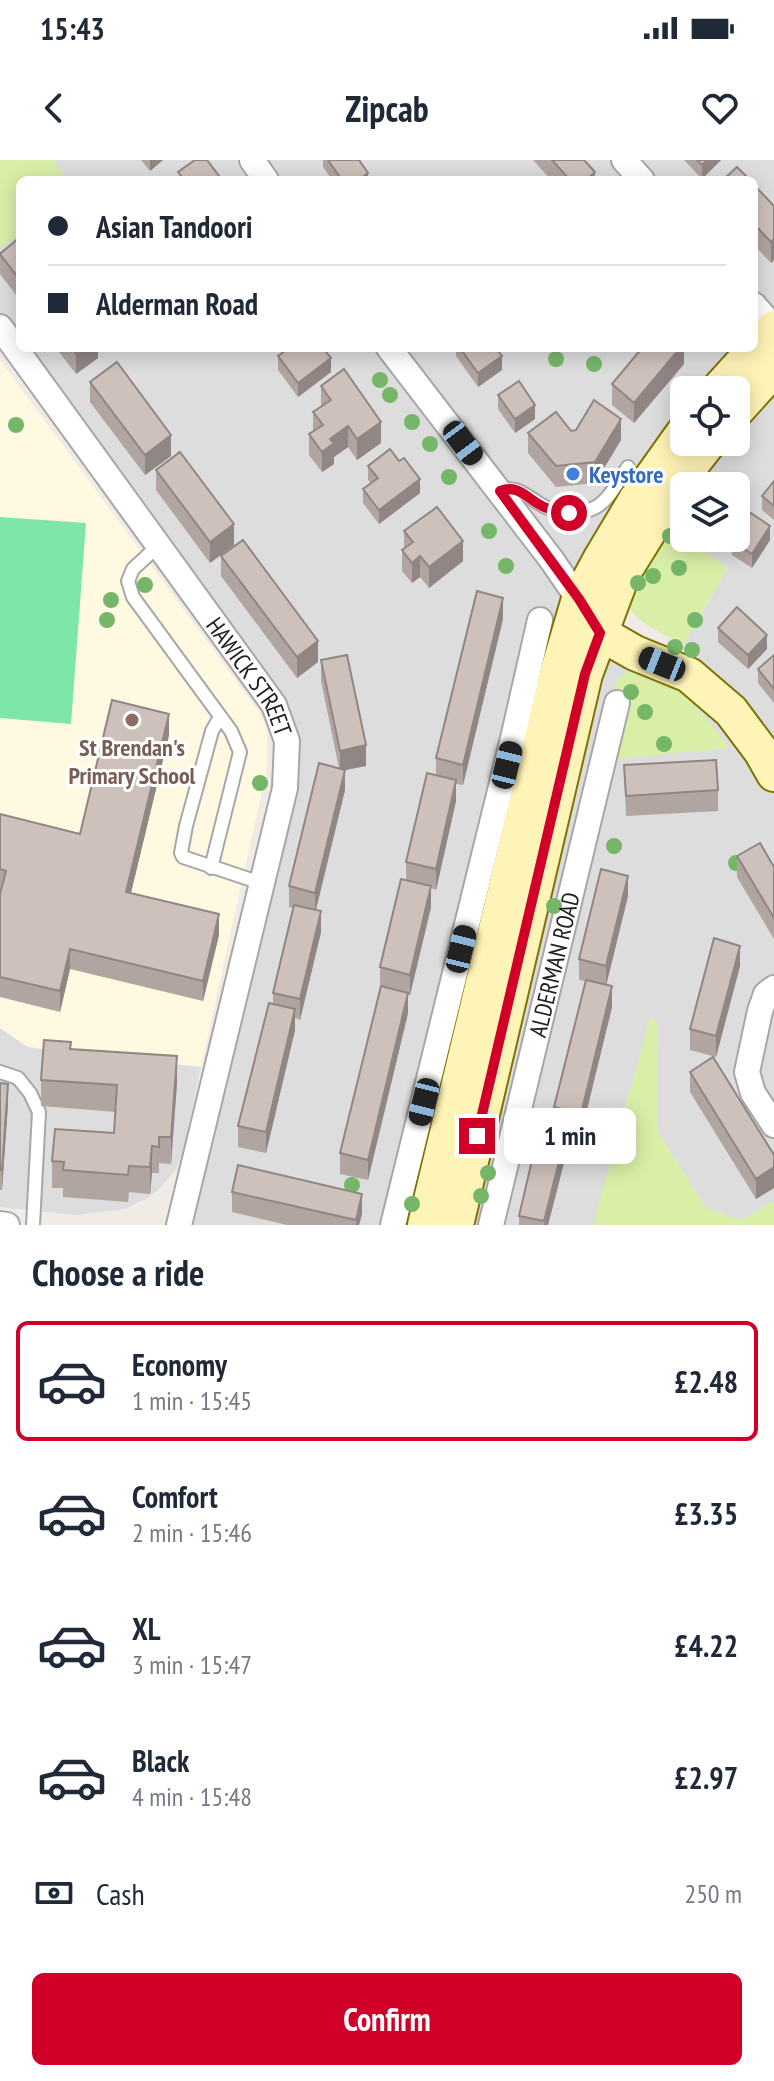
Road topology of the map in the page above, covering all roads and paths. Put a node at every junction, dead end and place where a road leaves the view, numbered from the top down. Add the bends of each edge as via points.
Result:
1 (624, 160) edge
2 (638, 176) edge
3 (758, 310) edge
4 (0, 327) edge
5 (774, 328) edge
6 (758, 346) edge
7 (16, 349) edge
8 (18, 352) edge
9 (392, 352) edge
10 (752, 352) edge
11 (774, 369) edge
12 (731, 376) edge
13 (750, 396) edge
14 (670, 452) edge
15 (698, 456) edge
16 (628, 467) dead end
17 (500, 491) junction
18 (159, 545) junction
19 (579, 599) junction
20 (540, 620) dead end
21 (600, 633) junction
22 (617, 703) dead end
23 (220, 717) junction
24 (528, 738) junction
25 (774, 774) edge
26 (211, 868) junction
27 (261, 883) junction
28 (774, 988) edge
29 (0, 1072) edge
30 (774, 1125) edge
31 (0, 1224) edge
32 (7, 1225) edge
33 (33, 1225) edge
34 (179, 1225) edge
35 (393, 1225) edge
36 (425, 1225) edge
37 (456, 1225) edge
38 (491, 1225) edge

1 - 2 street
3 - 5 street
4 - 7 street, HAWICK STREET
5 - 6 street
8 - 18 street, HAWICK STREET
9 - 17 street
10 - 12 street
11 - 13 street
14 - 19 street
15 - 21 street, ALDERMAN ROAD via 623,573
16 - 17 lane via 595,508 569,513 543,507 509,487
17 - 19 street
18 - 23 lane via 133,569 128,581 133,597
18 - 27 street, HAWICK STREET via 274,705 287,741 285,788
19 - 21 street
19 - 24 street via 559,667
20 - 24 street
21 - 25 street via 689,675 731,711
21 - 37 street, ALDERMAN ROAD via 585,674
22 - 38 street, ALDERMAN ROAD
23 - 26 lane via 240,752
23 - 26 lane via 181,853
24 - 35 street
24 - 36 street
26 - 27 lane
27 - 34 street, HAWICK STREET
28 - 30 street via 760,1011 747,1072 753,1093
29 - 33 lane via 18,1078 39,1112
31 - 32 street

